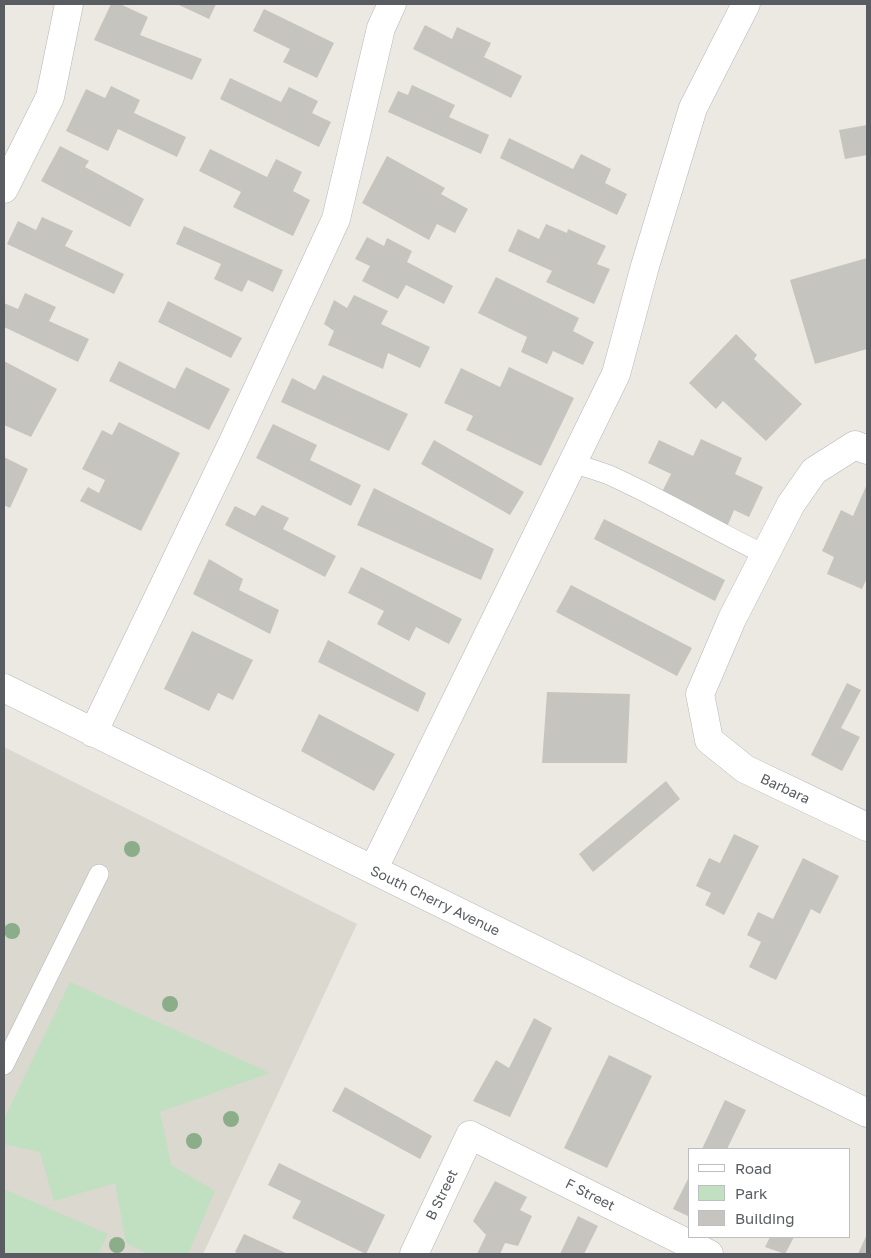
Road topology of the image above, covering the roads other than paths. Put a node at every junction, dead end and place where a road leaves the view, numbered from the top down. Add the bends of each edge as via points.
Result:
1 (69, 4) edge
2 (392, 4) edge
3 (746, 4) edge
4 (4, 189) edge
5 (861, 448) edge
6 (572, 463) junction
7 (766, 555) junction
8 (4, 688) edge
9 (93, 733) junction
10 (867, 828) edge
11 (373, 870) junction
12 (99, 874) dead end
13 (4, 1065) edge
14 (867, 1113) edge
15 (470, 1135) joint
16 (414, 1254) edge
17 (709, 1254) edge

1 - 4 street via 50,97
2 - 9 street via 381,28 336,219 224,462
3 - 6 street via 693,108 644,266 616,374
5 - 7 street via 814,471 791,504
6 - 7 lane via 637,488
6 - 11 street
7 - 10 street, Barbara via 732,619 700,694 709,740 745,770
8 - 9 street, South Cherry Avenue
9 - 11 street, South Cherry Avenue
11 - 14 street, South Cherry Avenue
12 - 13 lane
15 - 16 street, B Street
15 - 17 street, F Street

